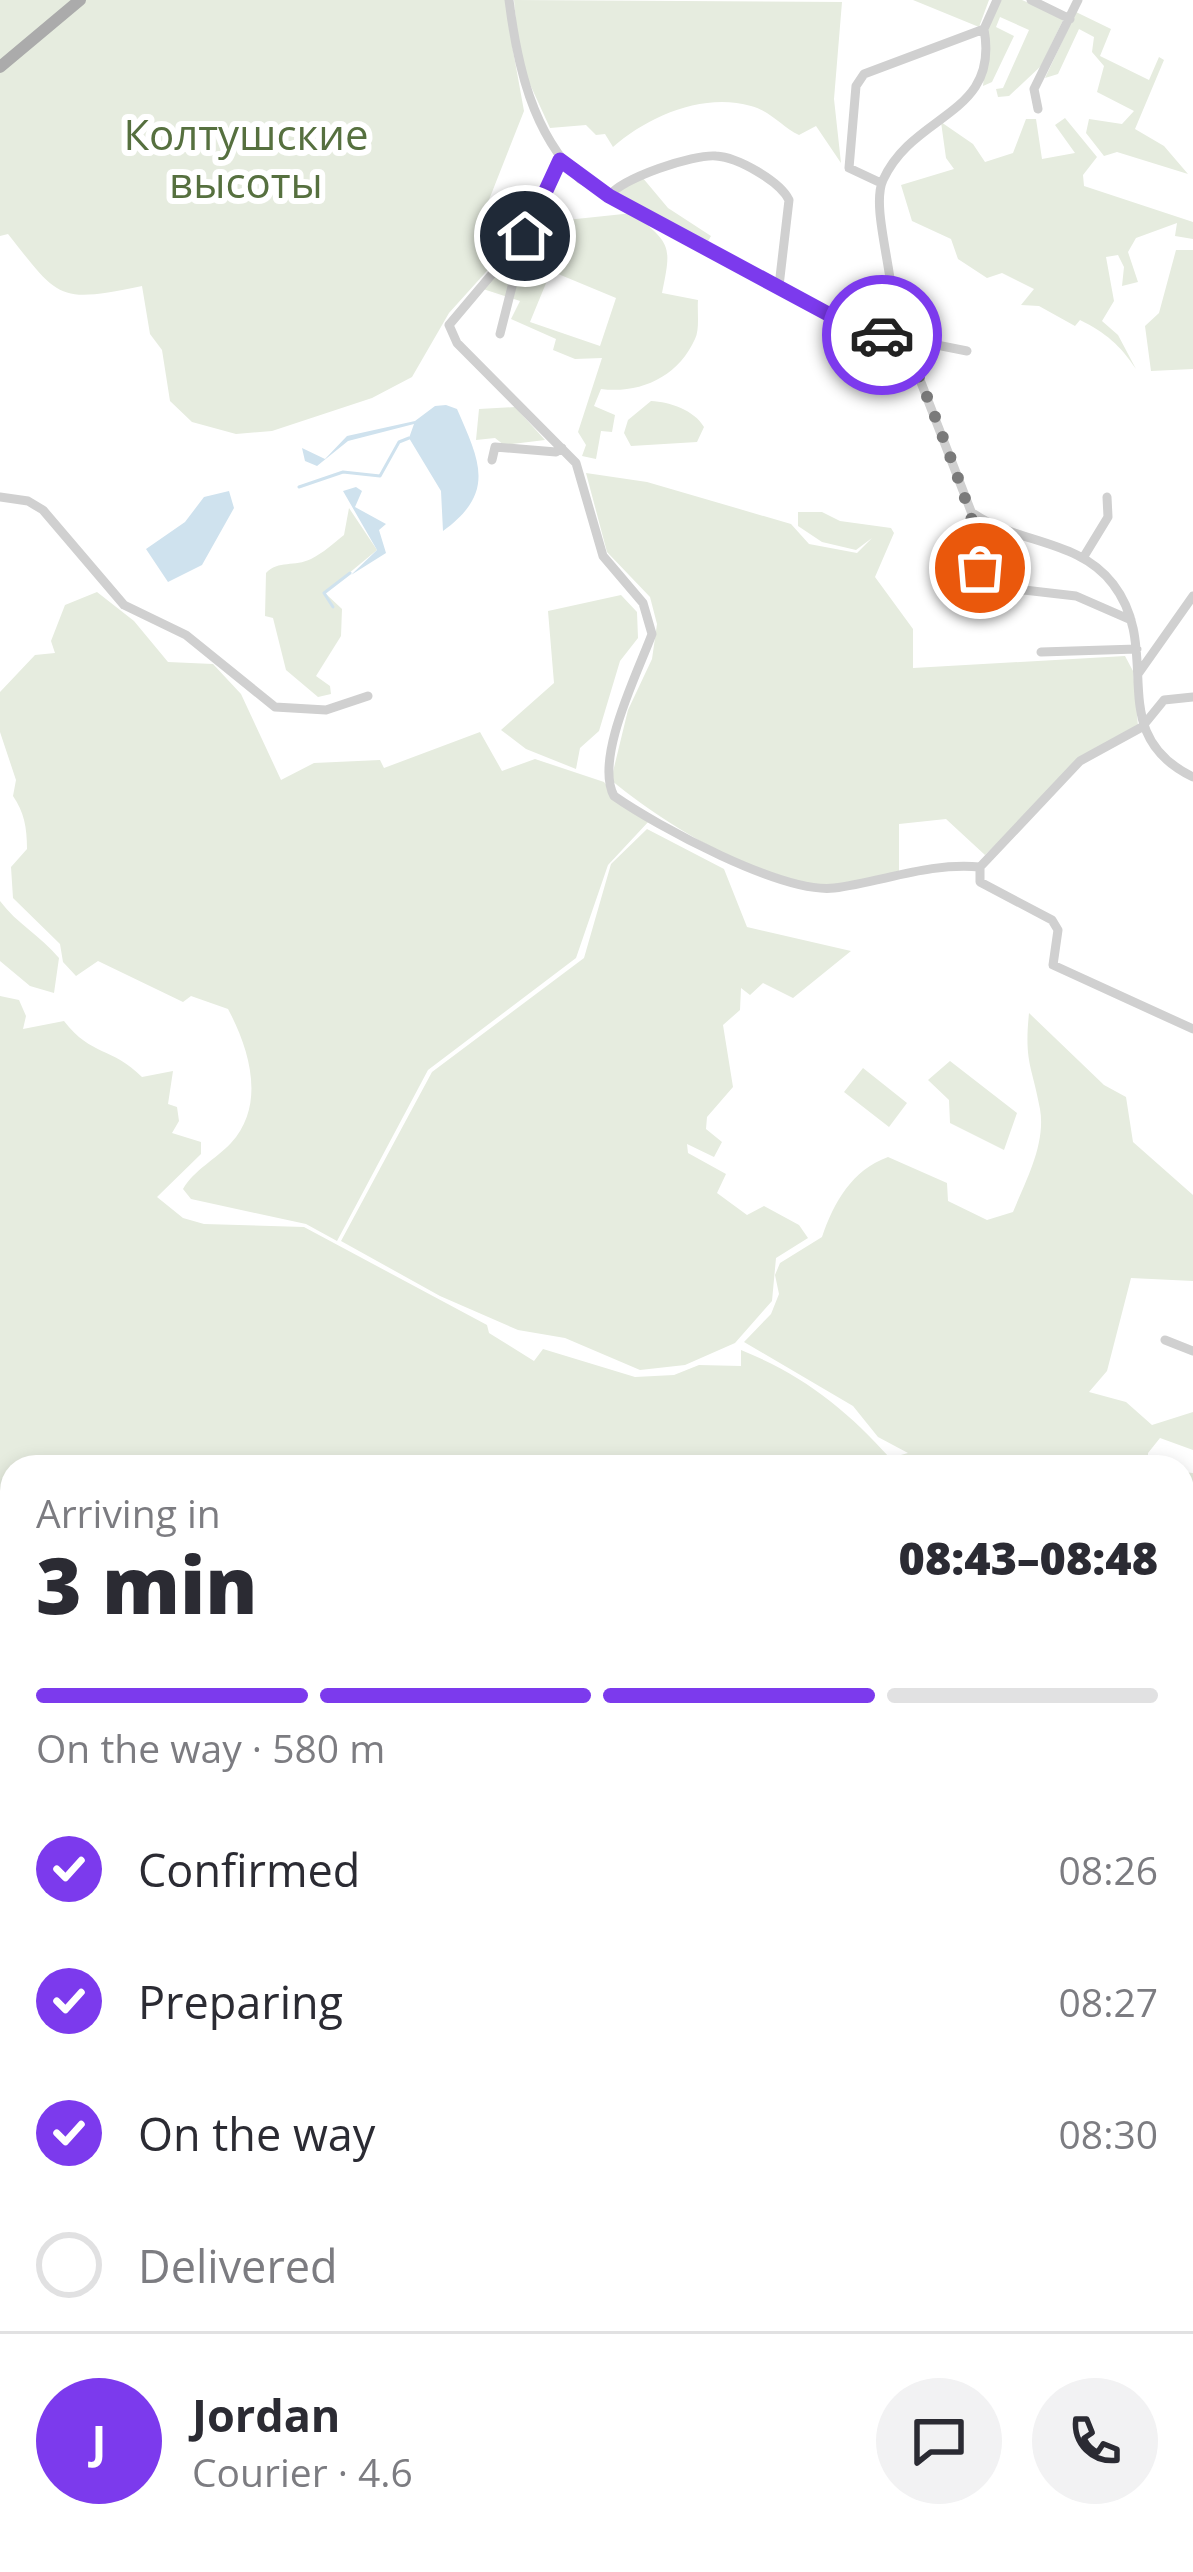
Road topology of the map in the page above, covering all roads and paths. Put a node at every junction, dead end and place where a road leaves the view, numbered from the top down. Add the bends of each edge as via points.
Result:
1 (80, 0) edge
2 (509, 0) edge
3 (997, 0) edge
4 (1030, 0) edge
5 (1078, 0) edge
6 (1070, 19) junction
7 (984, 29) junction
8 (0, 67) edge
9 (1038, 109) dead end
10 (560, 160) junction
11 (881, 183) junction
12 (609, 196) junction
13 (525, 236) junction
14 (778, 286) junction
15 (895, 290) junction
16 (866, 332) junction
17 (500, 334) dead end
18 (897, 336) junction
19 (967, 351) dead end
20 (562, 448) junction
21 (492, 460) dead end
22 (0, 497) edge
23 (1107, 497) dead end
24 (967, 506) junction
25 (1083, 558) junction
26 (1193, 596) edge
27 (1131, 620) junction
28 (1137, 649) junction
29 (1041, 652) dead end
30 (1138, 674) junction
31 (368, 696) dead end
32 (1191, 698) edge
33 (1142, 727) junction
34 (1193, 778) edge
35 (980, 867) junction
36 (1193, 1030) edge
37 (1165, 1340) dead end
38 (1193, 1351) edge

1 - 8 main road
2 - 10 street via 520,69
3 - 7 street
4 - 6 street
5 - 6 street
6 - 9 street via 1034,89
7 - 11 street via 987,69 979,89 908,142
7 - 11 street via 864,74 848,163
10 - 12 street
10 - 13 street
11 - 15 street
12 - 14 street
12 - 14 street via 627,179 712,156 775,183 789,200
13 - 17 street
13 - 20 street via 451,317 450,333
14 - 16 street
15 - 16 street
15 - 18 street
16 - 18 street
18 - 19 street
18 - 24 street
20 - 21 street via 495,447
20 - 35 street via 580,470 603,556 651,617 617,728 608,784 614,796 745,863 828,889
22 - 31 street via 44,510 124,605 186,635 275,706 326,710
23 - 25 street via 1108,517
24 - 25 street via 998,528
24 - 27 street via 986,593 1076,596
25 - 27 street via 1109,579
26 - 30 street
27 - 28 street
28 - 29 street
28 - 30 street
30 - 33 street
32 - 33 street via 1164,700
33 - 34 street via 1163,761
33 - 35 street via 1080,761
35 - 36 street via 980,882 1052,920 1053,965
37 - 38 street

